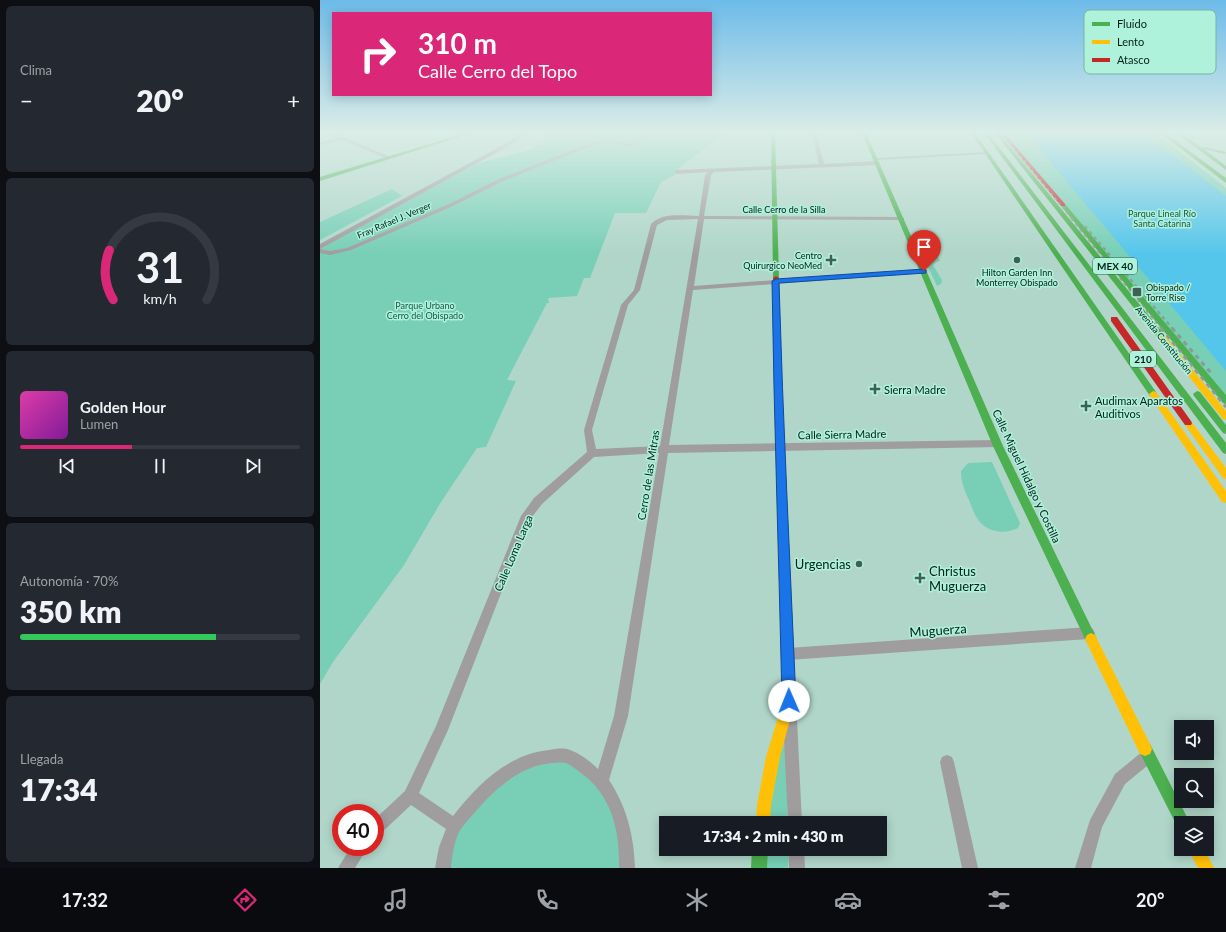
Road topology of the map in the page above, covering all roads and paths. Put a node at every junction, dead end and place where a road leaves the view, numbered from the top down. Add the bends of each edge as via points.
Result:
1 (337, 174) edge
2 (455, 174) edge
3 (517, 174) edge
4 (709, 174) edge
5 (773, 174) edge
6 (882, 174) edge
7 (1000, 174) edge
8 (1006, 174) edge
9 (1016, 174) edge
10 (1030, 174) edge
11 (1036, 174) edge
12 (1216, 174) edge
13 (320, 179) edge
14 (1226, 181) edge
15 (1045, 212) junction
16 (774, 217) junction
17 (701, 218) junction
18 (902, 219) junction
19 (1067, 239) junction
20 (320, 247) edge
21 (320, 251) edge
22 (924, 271) junction
23 (1097, 278) junction
24 (776, 281) junction
25 (690, 288) junction
26 (1226, 401) edge
27 (1226, 417) edge
28 (1226, 431) edge
29 (997, 444) junction
30 (780, 446) junction
31 (664, 449) junction
32 (1226, 450) edge
33 (592, 453) junction
34 (1226, 475) edge
35 (1226, 499) edge
36 (1089, 633) junction
37 (788, 654) junction
38 (789, 701) junction
39 (1148, 756) junction
40 (947, 762) dead end
41 (601, 782) junction
42 (410, 796) junction
43 (763, 816) edge
44 (795, 816) edge
45 (1179, 816) edge
46 (384, 821) edge
47 (455, 826) junction
48 (354, 856) edge
49 (760, 856) edge
50 (796, 856) edge
51 (1200, 856) edge
52 (346, 868) edge
53 (443, 868) edge
54 (627, 868) edge
55 (759, 868) edge
56 (797, 868) edge
57 (970, 868) edge
58 (1083, 868) edge
59 (1206, 868) edge

1 - 13 main road
2 - 20 street, Fray Rafael J. Verger
3 - 21 street, Fray Rafael J. Verger via 349,249 332,253
4 - 17 street, Cerro de las Mitras
5 - 16 main road
6 - 18 main road, Calle Miguel Hidalgo y Costilla
7 - 35 main road
8 - 15 main road via 1021,195
9 - 15 main road, Avenida Constitución / MEX 40
10 - 27 main road, Avenida Constitución
11 - 26 main road, Avenida Constitución / MEX 40
12 - 14 main road
15 - 19 main road, Avenida Constitución / MEX 40
16 - 17 street, Calle Cerro de la Silla
16 - 18 street, Calle Cerro de la Silla
16 - 24 main road
17 - 25 street, Cerro de las Mitras
17 - 33 street, Calle Cerro de la Silla via 666,218 654,224 637,290 625,305 588,430
18 - 22 main road, Calle Miguel Hidalgo y Costilla
19 - 23 main road, Avenida Constitución / MEX 40
19 - 34 main road, 210 via 1070,252 1121,328
22 - 24 street
22 - 29 main road, Calle Miguel Hidalgo y Costilla
23 - 28 main road via 1122,301
23 - 32 main road, Avenida Constitución / MEX 40
24 - 25 street
24 - 30 main road
25 - 31 street, Cerro de las Mitras
29 - 30 street, Calle Sierra Madre
29 - 36 main road, Calle Miguel Hidalgo y Costilla
30 - 31 street, Calle Sierra Madre
30 - 37 main road
31 - 33 street, Calle Sierra Madre
31 - 41 street, Cerro de las Mitras via 621,716
33 - 42 street, Calle Loma Larga via 538,501 525,519 441,730
36 - 37 street, Muguerza
36 - 39 main road, Calle Miguel Hidalgo y Costilla
37 - 38 main road
38 - 43 main road via 773,757
38 - 44 street
39 - 45 main road, Calle Miguel Hidalgo y Costilla
39 - 58 street via 1120,779 1095,825
40 - 57 street
41 - 47 street via 590,770 567,756 542,756 517,765 497,779 479,796
41 - 54 street via 618,808 626,839
42 - 46 street, Calle Loma Larga
42 - 47 street
47 - 53 street via 444,856
48 - 52 street
49 - 55 main road
50 - 56 street
51 - 59 main road

